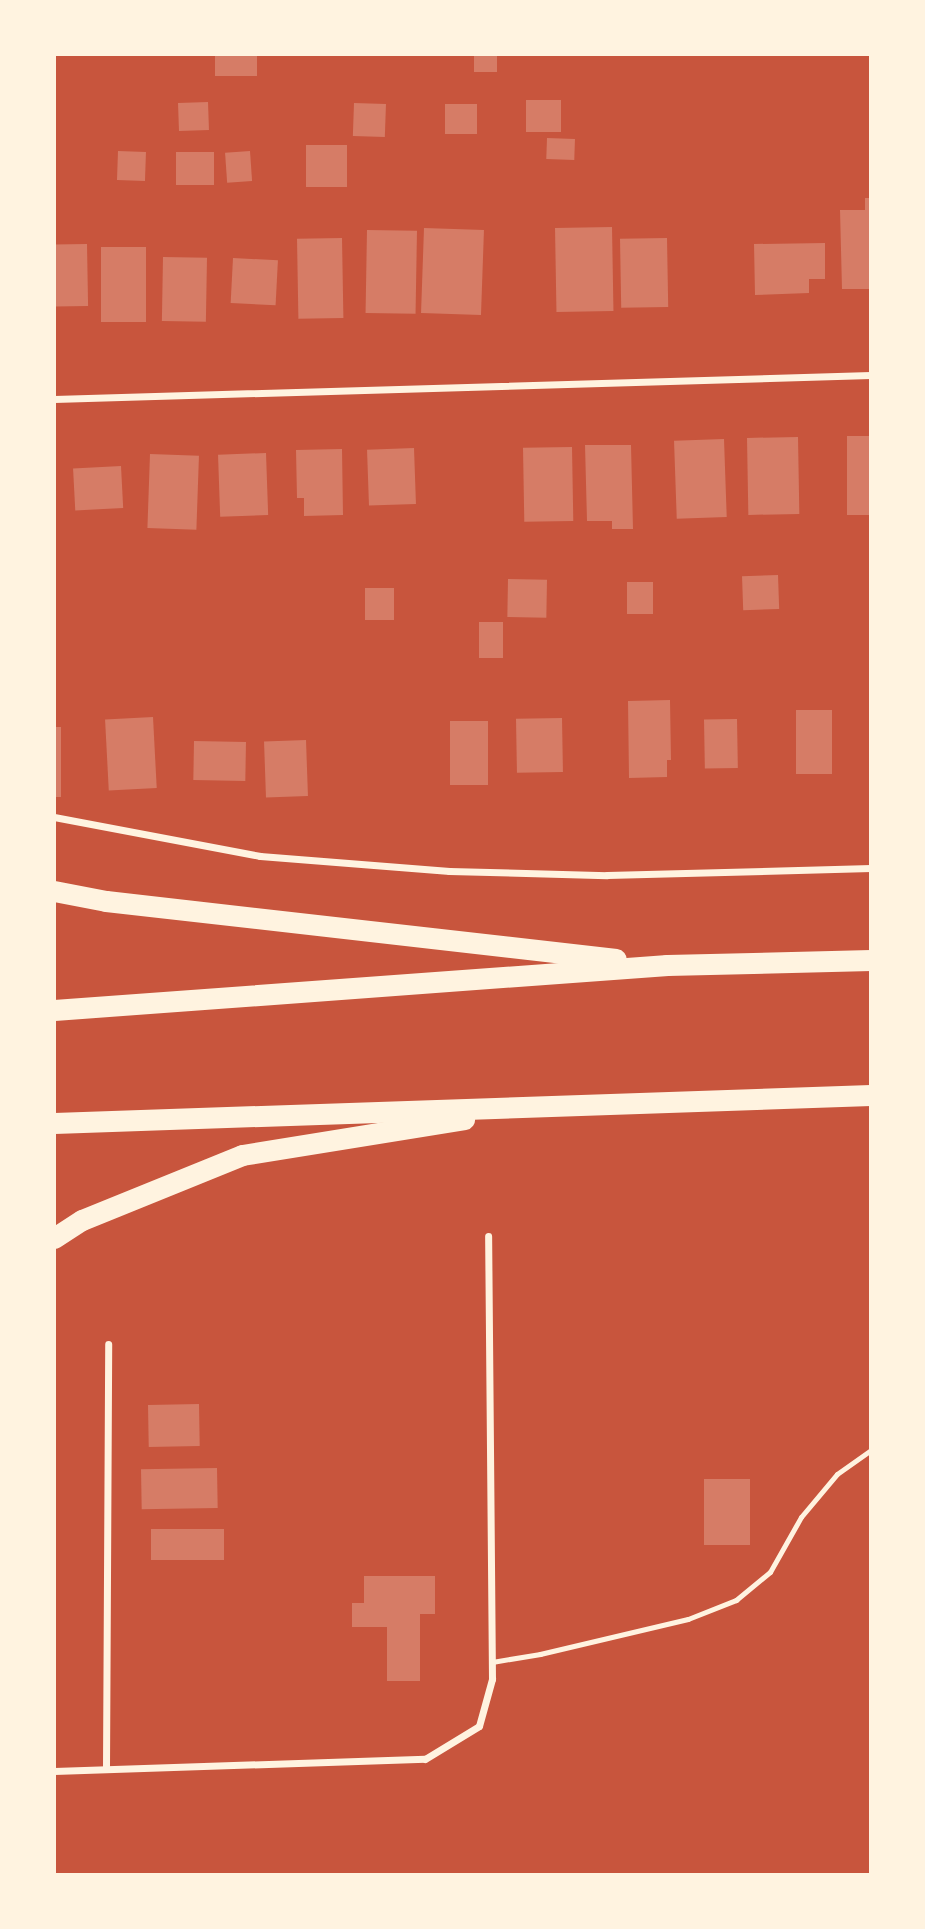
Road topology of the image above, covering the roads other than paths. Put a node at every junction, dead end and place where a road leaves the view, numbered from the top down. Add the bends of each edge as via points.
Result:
1 (871, 375) edge
2 (54, 399) edge
3 (54, 817) edge
4 (871, 868) edge
5 (54, 891) edge
6 (871, 960) edge
7 (667, 965) junction
8 (54, 1010) edge
9 (871, 1095) edge
10 (556, 1104) junction
11 (54, 1123) edge
12 (488, 1236) dead end
13 (54, 1238) edge
14 (108, 1344) dead end
15 (871, 1450) edge
16 (492, 1661) junction
17 (106, 1768) junction
18 (54, 1771) edge

1 - 2 street
3 - 4 street via 260,856 449,871 607,876
5 - 7 highway via 106,901
6 - 7 highway
7 - 8 highway
9 - 10 highway
10 - 11 highway
10 - 13 highway via 242,1155 82,1220
12 - 16 street
14 - 17 street
15 - 16 lane via 838,1474 801,1517 770,1572 736,1600 688,1619
16 - 17 street via 480,1726 425,1759
17 - 18 street

